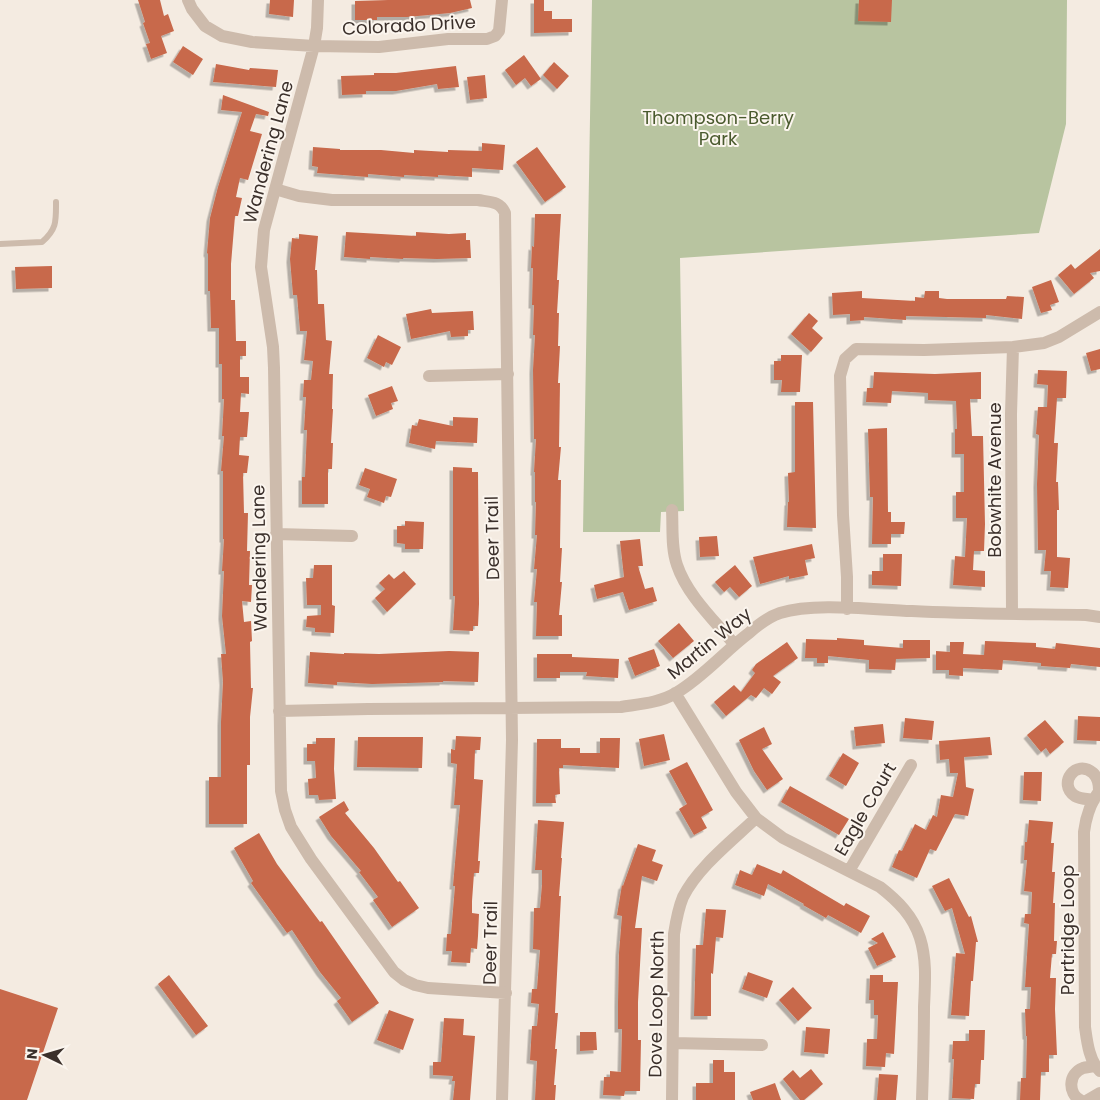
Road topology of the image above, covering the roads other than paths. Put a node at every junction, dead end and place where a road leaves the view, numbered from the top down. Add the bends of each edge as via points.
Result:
1 (188, 0) edge
2 (318, 0) edge
3 (502, 0) edge
4 (314, 46) junction
5 (275, 190) junction
6 (56, 202) dead end
7 (0, 244) edge
8 (1100, 312) edge
9 (1013, 347) junction
10 (508, 374) junction
11 (429, 376) dead end
12 (672, 510) dead end
13 (276, 534) junction
14 (352, 536) dead end
15 (847, 608) junction
16 (1012, 613) junction
17 (1100, 617) edge
18 (734, 644) junction
19 (675, 694) junction
20 (512, 708) junction
21 (279, 711) junction
22 (911, 765) dead end
23 (1098, 793) edge
24 (756, 818) junction
25 (849, 871) junction
26 (506, 993) junction
27 (673, 1043) junction
28 (762, 1045) dead end
29 (1097, 1068) edge
30 (1100, 1092) edge
31 (502, 1100) edge
32 (672, 1100) edge
33 (922, 1100) edge
34 (1080, 1100) edge
35 (1088, 1100) edge

1 - 4 street, Colorado Drive via 205,26 222,36 252,42
2 - 4 street, Wandering Lane
3 - 4 street, Colorado Drive via 500,27 495,36 487,39 448,39 379,47
4 - 5 street, Wandering Lane
5 - 10 street, Deer Trail via 332,200 478,200 502,206 506,219
5 - 13 street, Wandering Lane via 264,230 261,267 274,361
6 - 7 lane via 56,224 42,242
8 - 9 street via 1059,337 1044,343
9 - 15 street via 856,349 845,359 839,400
9 - 16 street, Bobwhite Avenue
10 - 11 street
10 - 20 street, Deer Trail
12 - 18 street via 674,554 682,577
13 - 14 street
13 - 21 street, Wandering Lane
15 - 16 street, Martin Way
15 - 18 street, Martin Way via 810,608 779,614
16 - 17 street, Martin Way
18 - 19 street, Martin Way
19 - 20 street, Martin Way via 654,702 621,707
19 - 24 street via 736,792
20 - 21 street, Martin Way
20 - 26 street, Deer Trail
21 - 26 street, Wandering Lane via 280,791 291,827 394,972 415,986
22 - 25 street, Eagle Court
23 - 29 street, Partridge Loop via 1086,819 1084,832 1085,1027
24 - 25 street via 783,838
24 - 27 street, Dove Loop North via 704,868 683,897 674,934
25 - 33 street via 893,897 920,937 925,970
26 - 31 street, Deer Trail
27 - 28 street
27 - 32 street, Dove Loop North
29 - 34 street via 1084,1067 1073,1077 1072,1091
30 - 35 street

